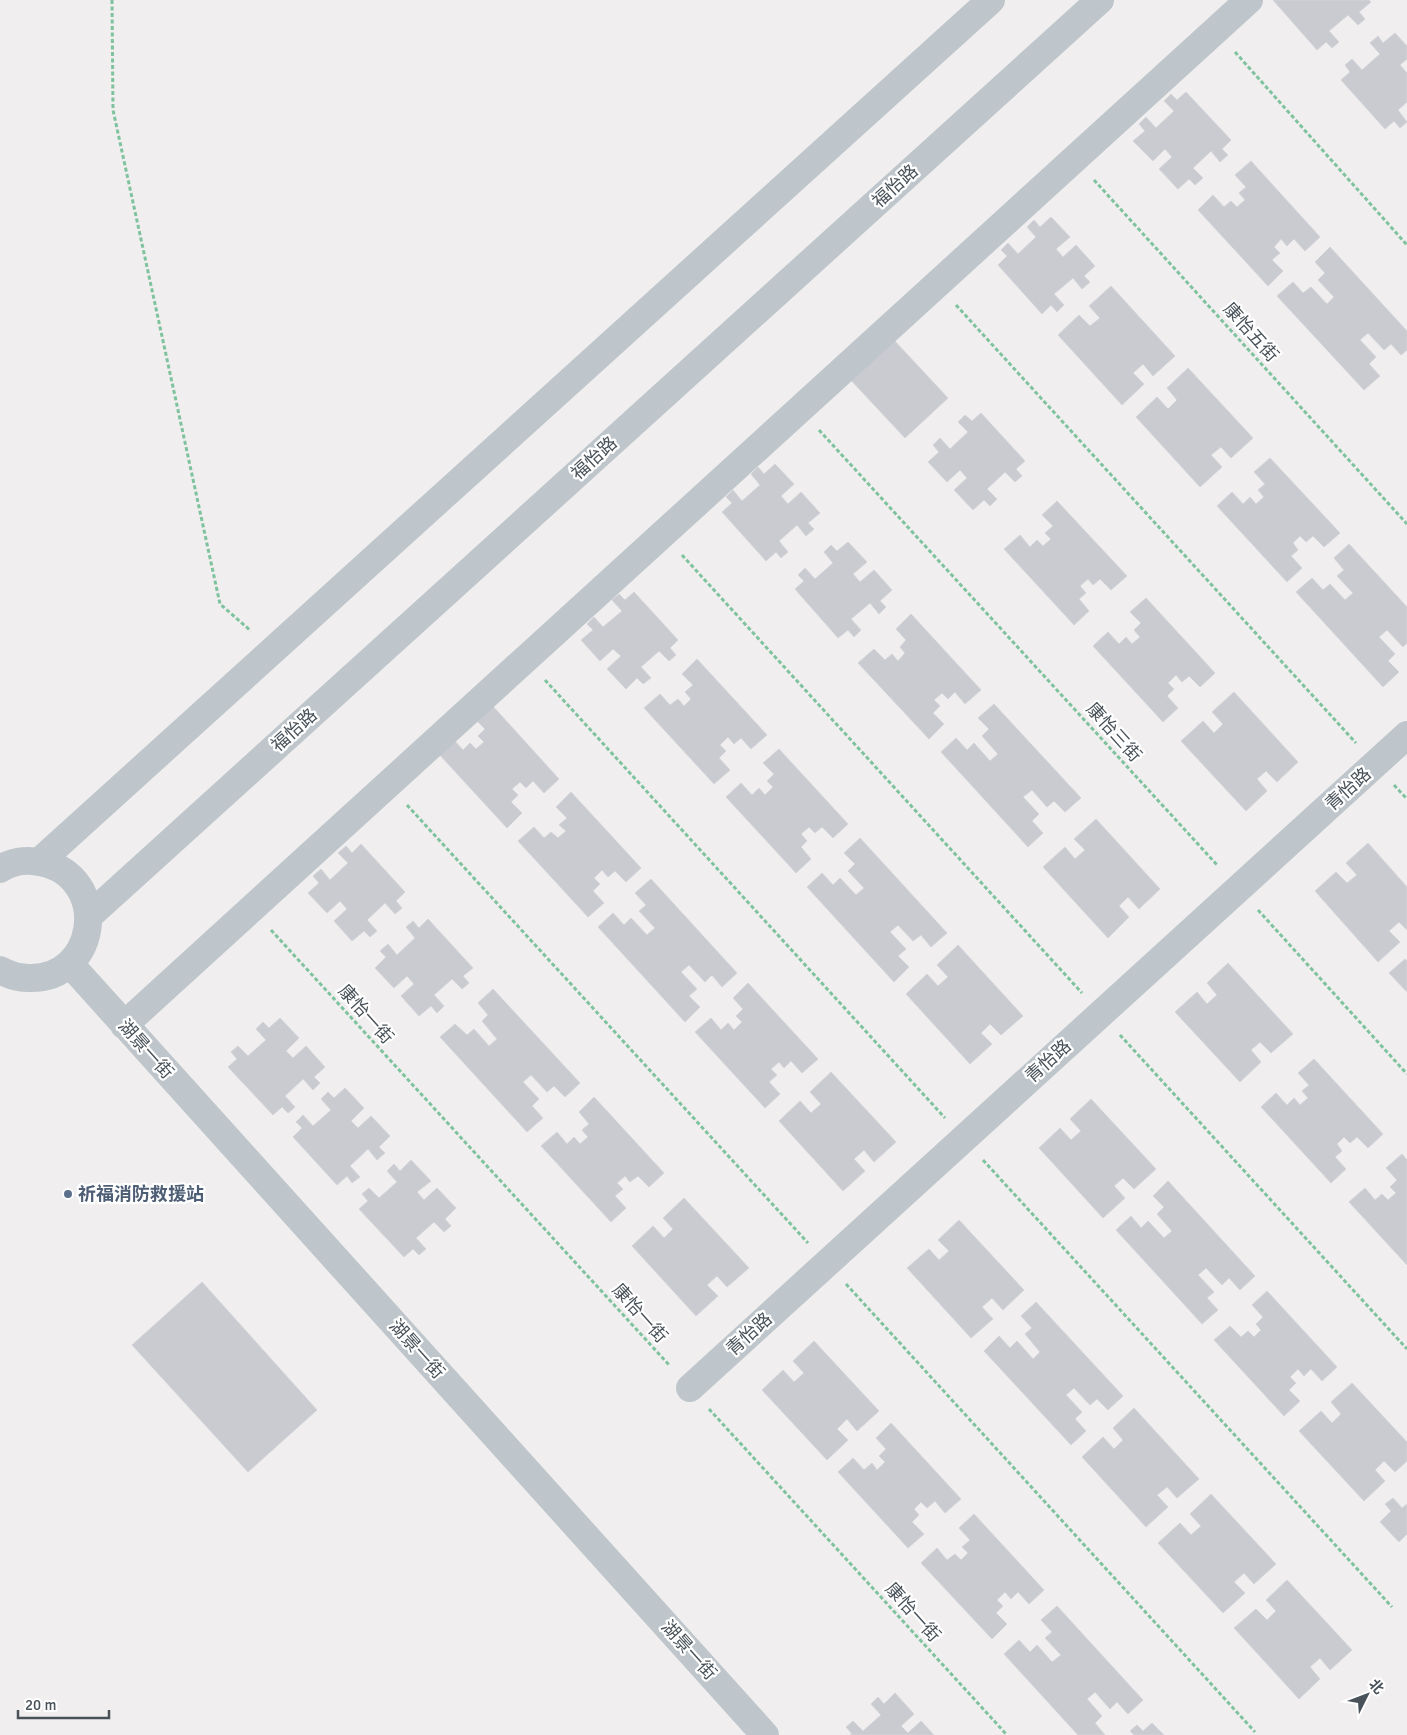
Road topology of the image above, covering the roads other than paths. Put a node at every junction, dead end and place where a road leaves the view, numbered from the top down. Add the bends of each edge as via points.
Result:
1 (991, 0) edge
2 (1100, 0) edge
3 (1249, 0) edge
4 (1407, 735) edge
5 (39, 862) junction
6 (0, 869) edge
7 (89, 916) junction
8 (70, 964) junction
9 (10, 974) edge
10 (0, 996) edge
11 (124, 1025) junction
12 (690, 1388) road end
13 (765, 1735) edge

1 - 5 street
2 - 7 street, 福怡路
3 - 11 street
4 - 12 street, 青怡路
5 - 6 street via 22,861
5 - 7 street via 54,866 73,880 86,900
7 - 8 street via 81,950
8 - 9 street via 38,978
8 - 11 street, 湖景一街
9 - 10 street
11 - 13 street, 湖景一街

